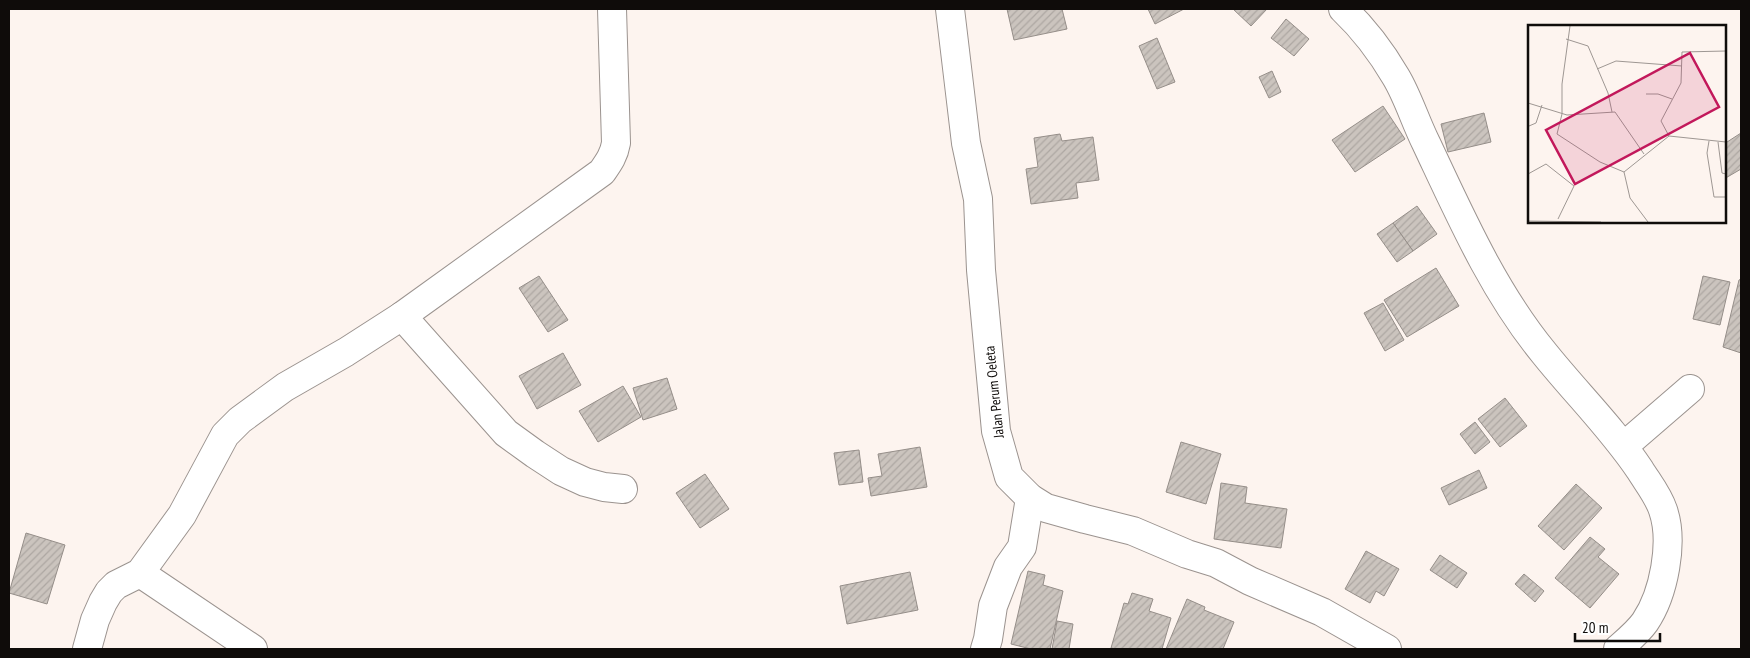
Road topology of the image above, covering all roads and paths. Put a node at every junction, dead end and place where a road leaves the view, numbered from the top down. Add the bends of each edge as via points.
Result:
1 (612, 9) edge
2 (950, 9) edge
3 (1343, 9) edge
4 (402, 316) junction
5 (1690, 389) dead end
6 (1624, 446) junction
7 (623, 489) dead end
8 (1030, 498) junction
9 (140, 573) junction
10 (87, 649) edge
11 (254, 649) edge
12 (985, 649) edge
13 (1387, 649) edge
14 (1618, 649) edge

1 - 4 street via 616,142 602,172
2 - 8 street, Jalan Perum Oeleta via 966,143 978,199 996,431 1009,477
3 - 6 street via 1378,49 1397,78 1481,255 1509,304 1543,352
4 - 7 street via 506,433 561,471 585,482
4 - 9 street via 285,387 240,420 225,435 182,515
5 - 6 street
6 - 14 street via 1654,490 1663,510 1668,536 1659,592 1645,622
8 - 12 street via 1022,547 1008,567 993,606
8 - 13 street, Jalan Perum Oeleta via 1046,508 1133,531 1216,564 1322,612
9 - 10 street via 109,592
9 - 11 street

